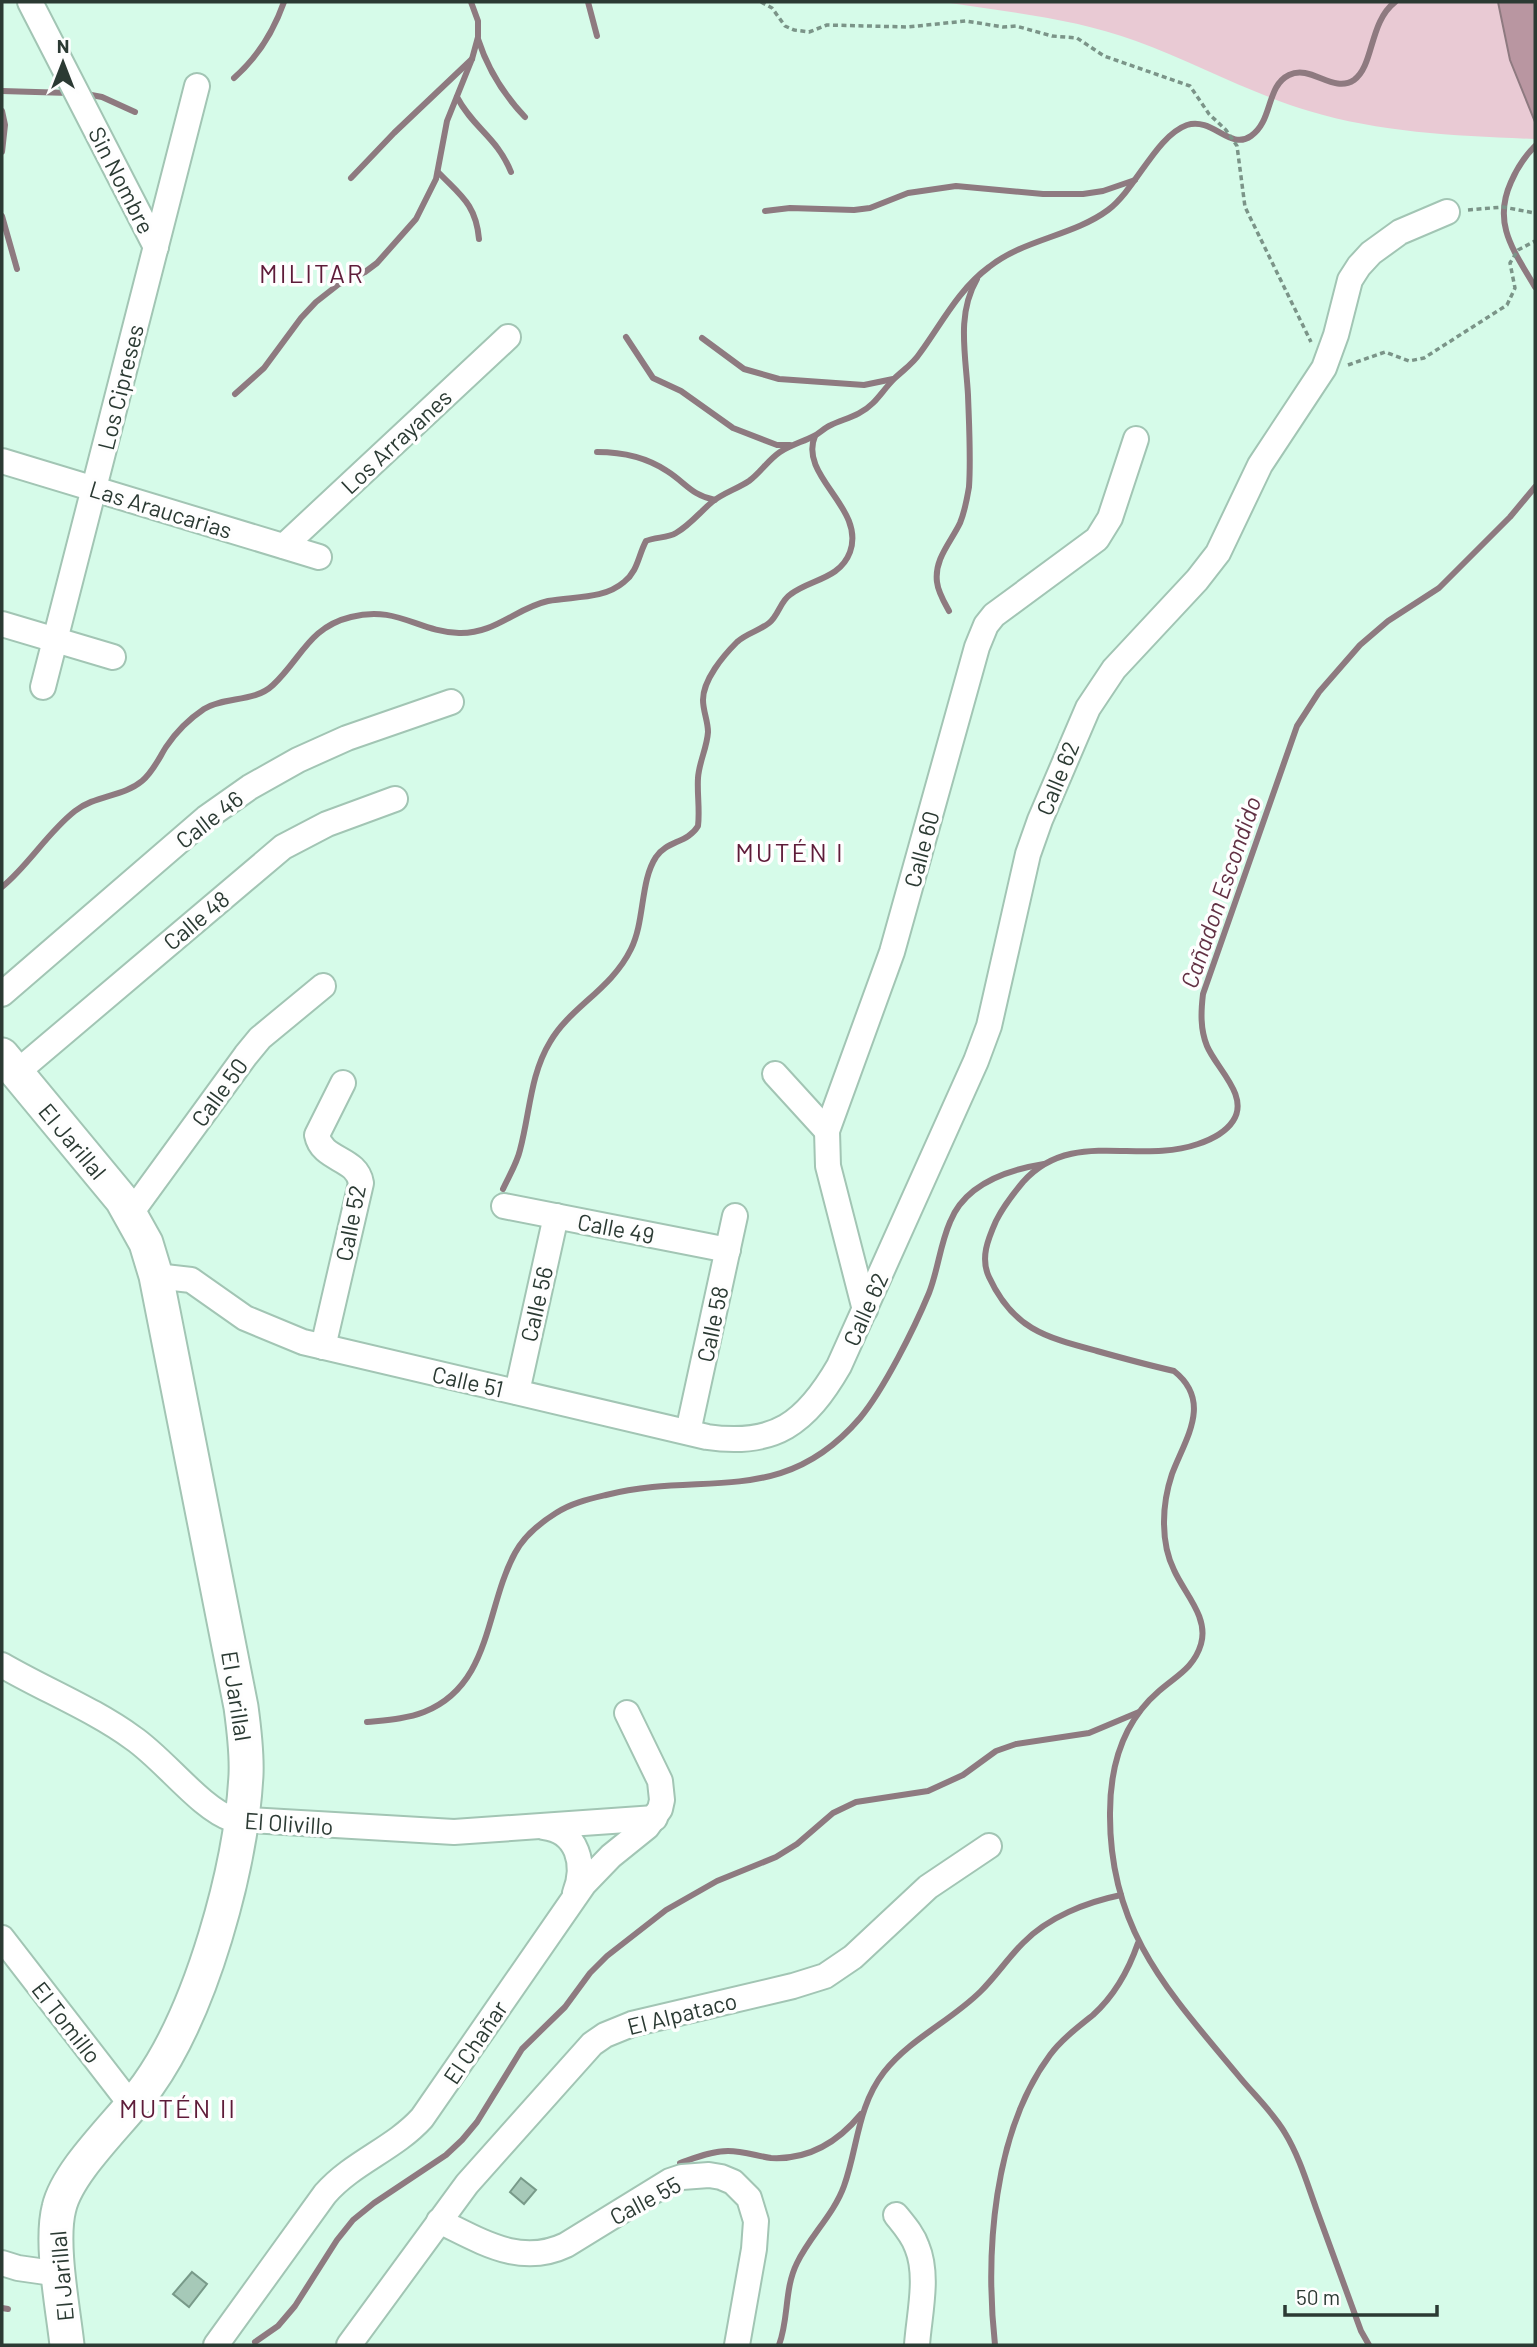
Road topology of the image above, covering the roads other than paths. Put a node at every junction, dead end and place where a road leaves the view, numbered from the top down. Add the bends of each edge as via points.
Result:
1 (30, 2) edge
2 (197, 86) dead end
3 (1447, 212) road end
4 (156, 247) junction
5 (508, 337) dead end
6 (1136, 439) dead end
7 (2, 461) edge
8 (93, 489) junction
9 (284, 546) junction
10 (319, 557) dead end
11 (2, 624) edge
12 (55, 640) junction
13 (113, 657) dead end
14 (43, 687) dead end
15 (451, 702) dead end
16 (395, 799) dead end
17 (323, 986) dead end
18 (2, 995) edge
19 (9, 1064) edge
20 (775, 1074) dead end
21 (343, 1083) dead end
22 (827, 1130) junction
23 (504, 1206) dead end
24 (131, 1213) junction
25 (556, 1216) junction
26 (735, 1216) dead end
27 (728, 1250) junction
28 (156, 1276) junction
29 (865, 1310) junction
30 (323, 1347) junction
31 (517, 1392) junction
32 (791, 1424) joint
33 (688, 1432) junction
34 (2, 1665) edge
35 (627, 1713) dead end
36 (655, 1818) junction
37 (241, 1821) junction
38 (540, 1827) junction
39 (989, 1846) dead end
40 (572, 1900) junction
41 (2, 1938) edge
42 (132, 2106) junction
43 (896, 2215) dead end
44 (439, 2221) junction
45 (2, 2263) edge
46 (60, 2274) junction
47 (67, 2345) edge
48 (216, 2345) edge
49 (349, 2345) edge
50 (737, 2345) edge
51 (917, 2345) edge

1 - 4 street, Sin Nombre
2 - 4 street, Los Cipreses
3 - 29 street, Calle 62 via 1400,232 1359,266 1350,280 1324,368 1260,465 1208,567 1114,669 1078,727 1028,854 989,1026
4 - 8 street, Los Cipreses
5 - 9 street, Los Arrayanes
6 - 22 street, Calle 60 via 1105,529 1088,547 994,615 980,635 892,952
7 - 8 street, Las Araucarias
8 - 9 street, Las Araucarias
8 - 12 street, Los Cipreses
9 - 10 street, Las Araucarias
11 - 12 street
12 - 13 street
12 - 14 street, Los Cipreses
15 - 18 street, Calle 46 via 347,738 250,787 206,818
16 - 19 street, Calle 48 via 310,832 283,848
17 - 24 street, Calle 50 via 253,1046
19 - 24 street, El Jarillal
20 - 22 street
21 - 30 street, Calle 52 via 317,1135 321,1147 356,1169 361,1182
22 - 29 street, Calle 60 via 828,1166
23 - 25 street, Calle 49
24 - 28 street, El Jarillal
25 - 27 street, Calle 49
25 - 31 street, Calle 56
26 - 27 street, Calle 58
27 - 33 street, Calle 58
28 - 30 street, Calle 51 via 191,1280 263,1327
28 - 37 street, El Jarillal via 243,1717 246,1774
29 - 32 street, Calle 62 via 830,1383
30 - 31 street, Calle 51
31 - 33 street, Calle 51
32 - 33 street, Calle 51 via 743,1441
34 - 37 street, El Olivillo via 131,1736 216,1812
35 - 36 street via 660,1782 662,1800
36 - 38 street, El Olivillo
36 - 40 street, El Chañar via 596,1870
37 - 38 street, El Olivillo via 435,1832
37 - 42 street, El Jarillal via 206,1964 173,2045
38 - 40 street, El Olivillo via 567,1836 577,1851 580,1878
39 - 44 street, El Alpataco via 928,1887 825,1976 604,2035 480,2168
40 - 48 street, El Chañar via 422,2118 400,2139 335,2183
41 - 42 street, El Tomillo
42 - 46 street, El Jarillal via 77,2171 63,2195 56,2223
43 - 51 street via 920,2256
44 - 49 street, El Alpataco
44 - 50 street, Calle 55 via 495,2248 538,2254 566,2245 670,2181 695,2175 722,2177 743,2189 757,2221
45 - 46 street
46 - 47 street, El Jarillal

